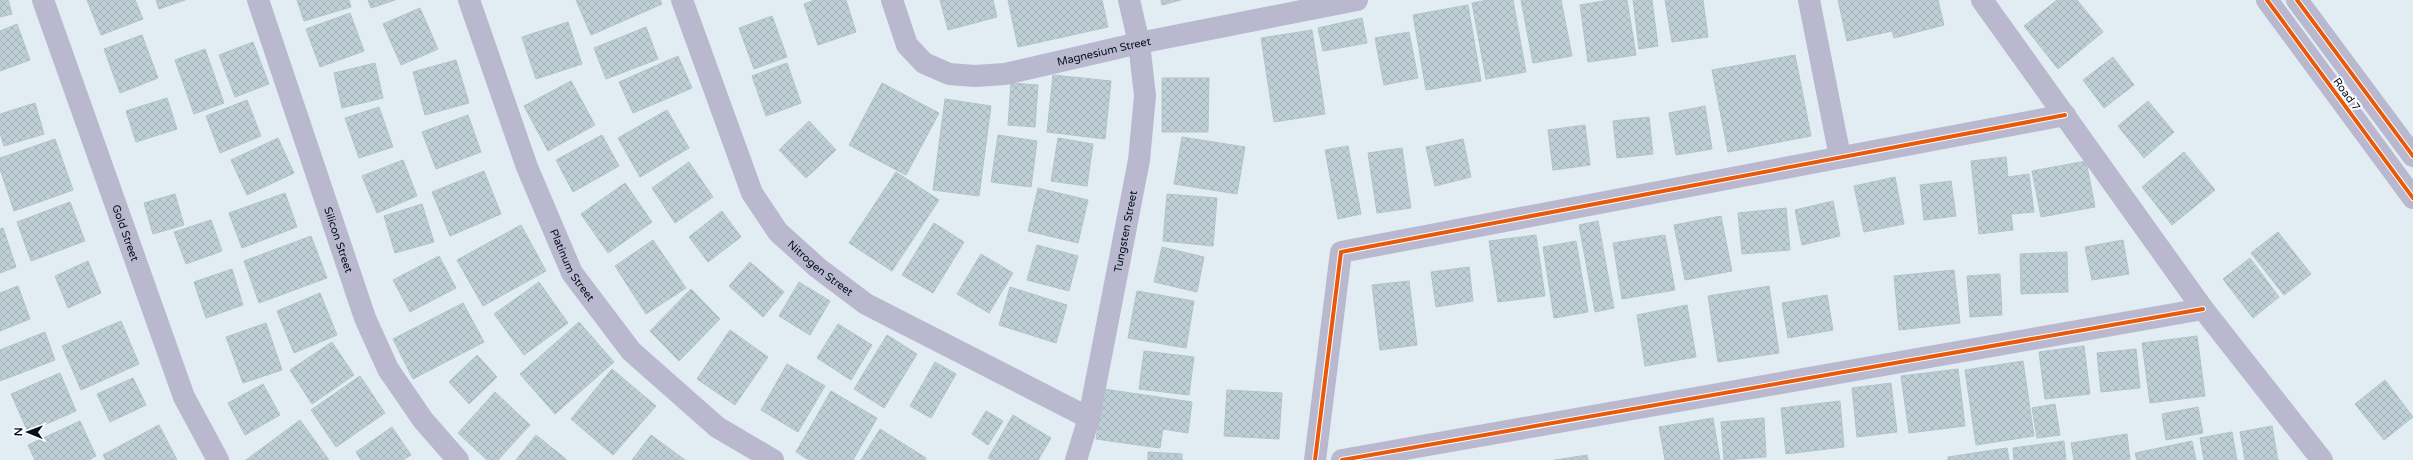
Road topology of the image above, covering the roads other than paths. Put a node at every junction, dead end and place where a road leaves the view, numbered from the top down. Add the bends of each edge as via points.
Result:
1 (43, 0) edge
2 (258, 0) edge
3 (469, 0) edge
4 (682, 0) edge
5 (892, 0) edge
6 (1128, 0) edge
7 (1356, 0) edge
8 (1809, 0) edge
9 (1982, 0) edge
10 (2267, 0) edge
11 (2297, 0) edge
12 (1139, 43) junction
13 (2065, 115) junction
14 (2413, 156) edge
15 (1840, 157) junction
16 (2413, 198) edge
17 (2203, 309) junction
18 (1089, 418) junction
19 (218, 460) edge
20 (458, 460) edge
21 (773, 460) edge
22 (1076, 460) edge
23 (1315, 460) edge
24 (1342, 460) edge
25 (2322, 460) edge

1 - 19 street, Gold Street via 184,397
2 - 20 street, Silicon Street via 365,318 388,369 422,420
3 - 21 street, Platinum Street via 527,167 572,273 631,351 717,427
4 - 18 street, Nitrogen Street via 752,192 778,232 818,268 866,304
5 - 12 street, Magnesium Street via 907,45 924,63 949,74 1005,74
6 - 12 street, Tungsten Street
7 - 12 street, Magnesium Street
8 - 15 street
9 - 13 street
10 - 16 street, Road 7
11 - 14 street, Road 7
12 - 18 street, Tungsten Street via 1144,96 1139,160
13 - 15 street
13 - 17 street
15 - 23 street via 1341,252
17 - 24 street
17 - 25 street
18 - 22 street, Tungsten Street

